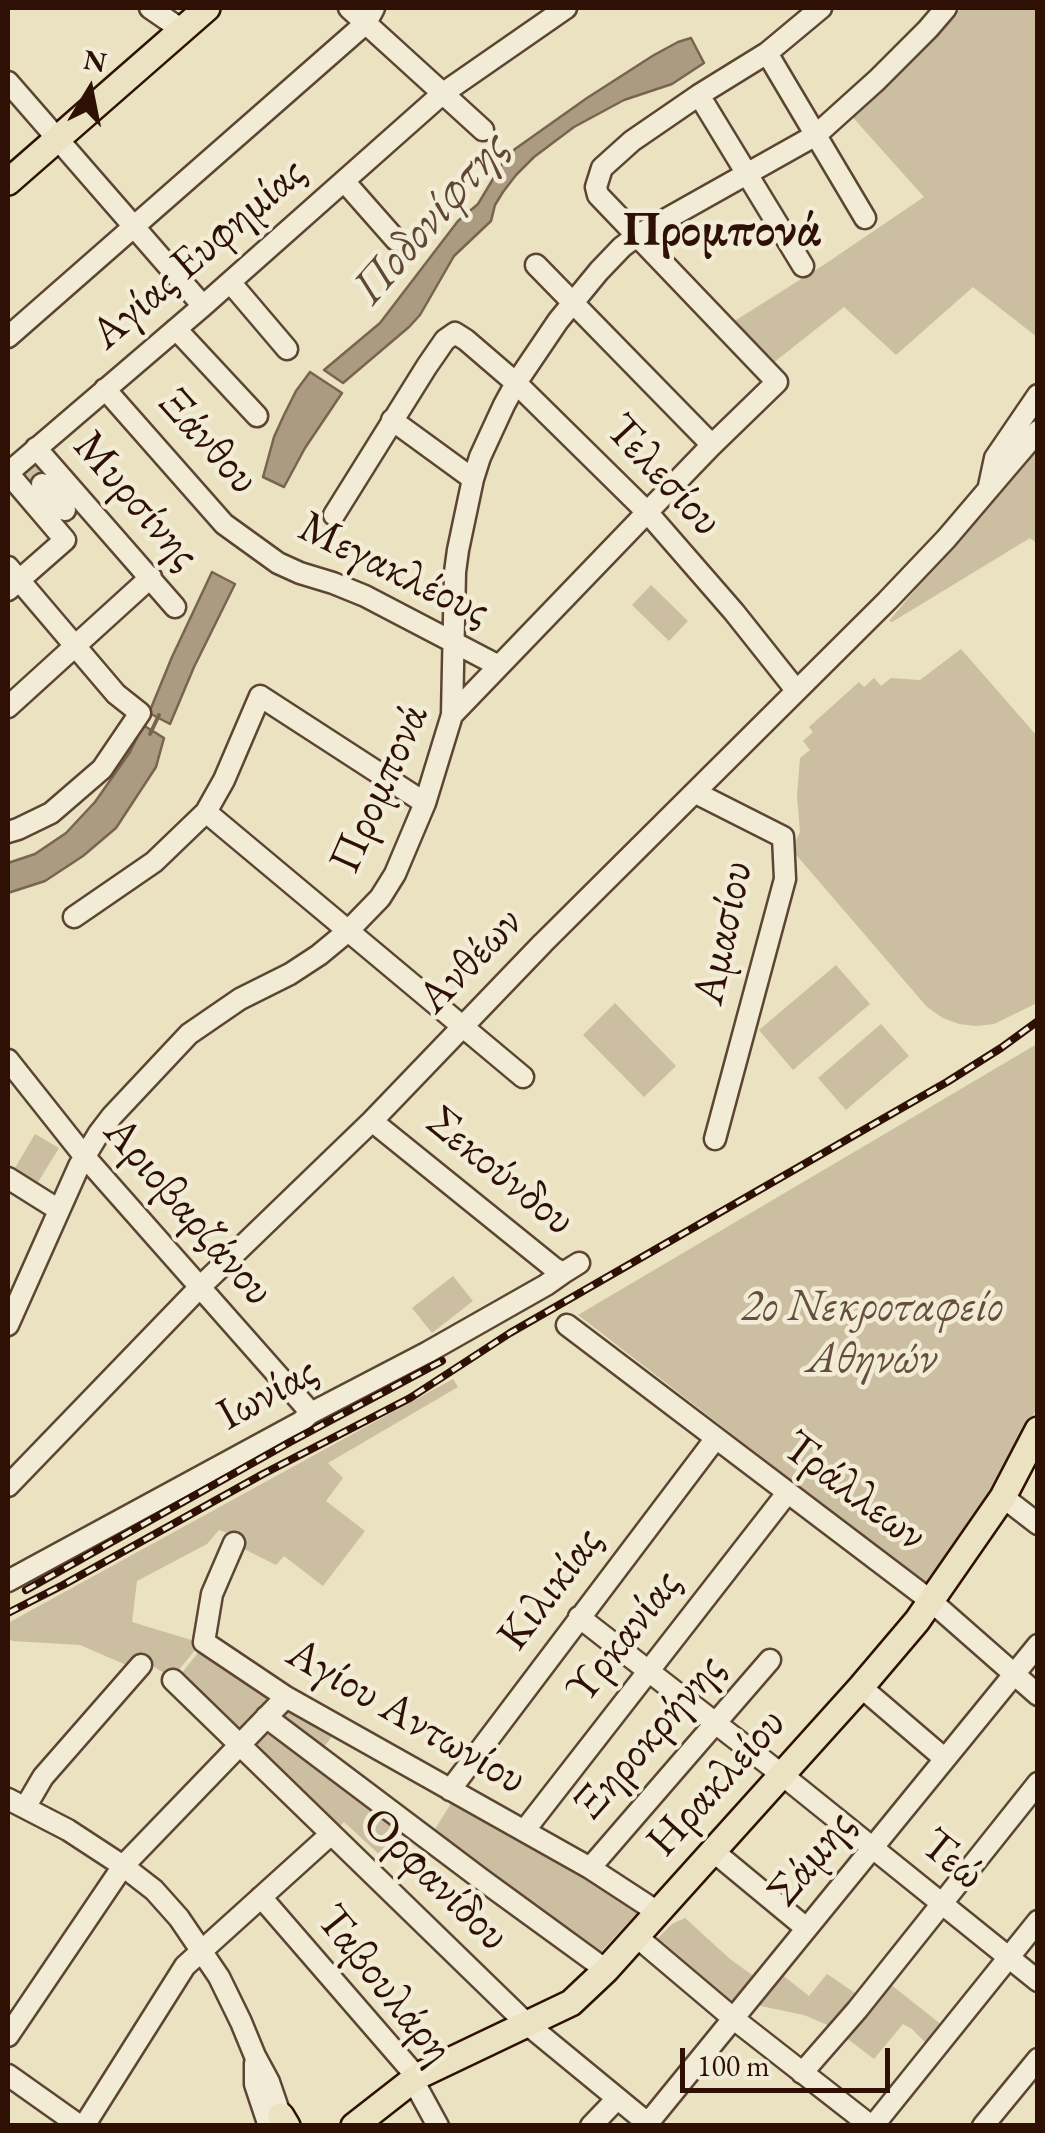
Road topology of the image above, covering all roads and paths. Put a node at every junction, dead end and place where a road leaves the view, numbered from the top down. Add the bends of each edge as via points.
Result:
1 (150, 8) edge
2 (207, 8) edge
3 (349, 8) edge
4 (566, 8) edge
5 (946, 8) edge
6 (814, 10) edge
7 (370, 15) edge
8 (182, 30) junction
9 (767, 53) junction
10 (8, 82) edge
11 (442, 94) junction
12 (705, 105) dead end
13 (483, 130) dead end
14 (816, 134) junction
15 (57, 138) junction
16 (747, 174) junction
17 (344, 181) junction
18 (8, 182) edge
19 (865, 218) dead end
20 (135, 226) junction
21 (638, 235) junction
22 (396, 240) dead end
23 (536, 265) dead end
24 (803, 266) dead end
25 (230, 282) junction
26 (573, 301) junction
27 (203, 306) junction
28 (176, 329) junction
29 (8, 337) edge
30 (287, 349) dead end
31 (516, 383) junction
32 (105, 389) junction
33 (1034, 409) edge
34 (257, 416) dead end
35 (392, 420) junction
36 (1038, 431) edge
37 (712, 445) junction
38 (36, 448) junction
39 (8, 473) edge
40 (473, 479) junction
41 (42, 484) junction
42 (988, 488) junction
43 (65, 510) junction
44 (646, 512) junction
45 (334, 515) dead end
46 (255, 546) joint
47 (151, 577) junction
48 (11, 579) edge
49 (176, 606) dead end
50 (453, 640) junction
51 (75, 645) junction
52 (499, 666) junction
53 (796, 690) junction
54 (8, 707) edge
55 (452, 715) junction
56 (696, 793) junction
57 (425, 803) junction
58 (206, 812) junction
59 (8, 832) edge
60 (74, 917) dead end
61 (348, 931) junction
62 (463, 1027) junction
63 (8, 1060) edge
64 (523, 1076) dead end
65 (372, 1121) junction
66 (715, 1139) dead end
67 (85, 1156) junction
68 (8, 1178) edge
69 (59, 1210) junction
70 (571, 1268) joint
71 (200, 1287) junction
72 (8, 1325) edge
73 (567, 1325) dead end
74 (309, 1414) junction
75 (1038, 1430) edge
76 (716, 1438) junction
77 (32, 1462) junction
78 (8, 1470) edge
79 (8, 1486) edge
80 (788, 1492) junction
81 (1003, 1496) junction
82 (1038, 1524) edge
83 (234, 1542) dead end
84 (9, 1581) edge
85 (931, 1601) junction
86 (579, 1617) junction
87 (1038, 1645) edge
88 (770, 1660) dead end
89 (141, 1665) dead end
90 (649, 1671) junction
91 (1013, 1675) junction
92 (173, 1680) dead end
93 (861, 1687) junction
94 (1038, 1695) edge
95 (286, 1697) junction
96 (266, 1718) junction
97 (716, 1723) junction
98 (239, 1745) junction
99 (945, 1759) junction
100 (781, 1774) junction
101 (1038, 1783) edge
102 (450, 1790) junction
103 (11, 1801) edge
104 (524, 1831) junction
105 (331, 1834) junction
106 (873, 1848) junction
107 (713, 1851) junction
108 (123, 1866) junction
109 (590, 1868) junction
110 (261, 1897) junction
111 (940, 1903) junction
112 (659, 1913) junction
113 (1038, 1921) edge
114 (806, 1928) junction
115 (637, 1937) junction
116 (202, 1950) junction
117 (1008, 1958) junction
118 (606, 1970) junction
119 (1038, 1982) edge
120 (734, 2020) junction
121 (526, 2024) junction
122 (8, 2036) edge
123 (1038, 2058) edge
124 (802, 2074) junction
125 (8, 2076) edge
126 (414, 2080) junction
127 (618, 2100) junction
128 (372, 2116) edge
129 (280, 2123) edge
130 (649, 2124) edge
131 (82, 2126) edge
132 (354, 2126) edge
133 (438, 2126) edge
134 (591, 2126) edge
135 (872, 2126) edge
136 (983, 2126) edge

1 - 8 street
2 - 8 main road
3 - 7 street
4 - 11 street
5 - 14 street
6 - 9 street
7 - 11 street
7 - 20 street
8 - 15 main road
9 - 14 street
9 - 21 street via 608,160 598,195
10 - 15 street
11 - 13 street
11 - 17 street, Αγίας Ευφημίας
12 - 16 street
14 - 16 street
14 - 19 street
15 - 18 main road
15 - 20 street
16 - 21 street
16 - 24 street
17 - 22 street
17 - 25 street, Αγίας Ευφημίας
20 - 27 street
20 - 29 street
21 - 26 street
21 - 37 street, Προμπονά via 777,382
23 - 26 street
25 - 27 street, Αγίας Ευφημίας
25 - 30 street
26 - 31 street
26 - 37 street
27 - 28 street, Αγίας Ευφημίας
28 - 32 street, Αγίας Ευφημίας
28 - 34 street
31 - 35 street, Τελεσίου via 455,333
31 - 40 street
31 - 44 street, Τελεσίου
32 - 38 street, Αγίας Ευφημίας
32 - 46 street, Ξάνθου via 224,524
33 - 42 street, Ανθέων via 995,458
35 - 40 street
35 - 45 street
36 - 42 street, Ανθέων
37 - 44 street, Προμπονά
38 - 39 street, Αγίας Ευφημίας
38 - 41 street, Μυρσίνης
39 - 41 street
40 - 50 street via 458,550
41 - 43 street, Μυρσίνης
41 - 43 street
42 - 53 street, Ανθέων
43 - 47 street, Μυρσίνης
43 - 48 street via 65,540
44 - 52 street, Προμπονά
44 - 53 street, Τελεσίου
46 - 50 street, Μεγακλέους via 300,574 365,596
47 - 49 street, Μυρσίνης
47 - 51 street
48 - 51 street
50 - 52 street, Μεγακλέους
50 - 55 street
51 - 54 street
51 - 59 street via 140,713 102,769 51,813
52 - 55 street, Προμπονά
53 - 56 street, Ανθέων
55 - 57 street, Προμπονά
56 - 62 street, Ανθέων
56 - 66 street, Αμασίου via 783,837 784,851 785,878
57 - 58 street via 260,696
57 - 61 street, Προμπονά via 380,898
58 - 60 street via 154,862
58 - 61 street
61 - 62 street
61 - 67 street, Προμπονά via 188,1034 112,1116
62 - 64 street
62 - 65 street, Ανθέων
63 - 67 street, Αριοβαρζάνου
65 - 70 street, Σεκούνδου via 554,1268
65 - 71 street, Ανθέων
67 - 69 street, Προμπονά
67 - 71 street, Αριοβαρζάνου
68 - 69 street
69 - 72 street, Προμπονά
70 - 74 street, Ιωνίας
71 - 74 street, Αριοβαρζάνου
71 - 77 street, Ανθέων
73 - 76 street, Τράλλεων
74 - 84 street, Ιωνίας
75 - 81 main road, Ηρακλείου
76 - 80 street, Τράλλεων
76 - 86 street, Κιλικίας
77 - 78 street
77 - 79 street, Ανθέων
80 - 85 street, Τράλλεων
80 - 90 street, Υρκανίας
81 - 82 street
81 - 85 main road, Ηρακλείου
83 - 95 street, Αγίου Αντωνίου via 212,1594 204,1642
85 - 91 street, Τράλλεων
85 - 93 main road, Ηρακλείου
86 - 90 street, Τεώ
86 - 102 street, Κιλικίας
87 - 91 street, Σάμης
88 - 97 street, Ξηροκρήνης
89 - 103 street via 43,1777
90 - 97 street, Τεώ
90 - 104 street, Υρκανίας
91 - 94 street, Τράλλεων
91 - 99 street, Σάμης
92 - 98 street, Ορφανίδου
93 - 99 street
93 - 100 main road, Ηρακλείου
95 - 96 street
95 - 102 street, Αγίου Αντωνίου
96 - 98 street
96 - 118 street
97 - 100 street, Τεώ
97 - 109 street, Ξηροκρήνης
98 - 105 street, Ορφανίδου
98 - 108 street
99 - 106 street, Σάμης
100 - 106 street, Τεώ
100 - 107 main road, Ηρακλείου
101 - 111 street
102 - 104 street, Αγίου Αντωνίου
103 - 108 street
104 - 109 street, Αγίου Αντωνίου
105 - 110 street
105 - 121 street, Ορφανίδου
106 - 111 street, Τεώ
106 - 114 street, Σάμης
107 - 112 main road, Ηρακλείου
107 - 114 street
108 - 116 street via 154,1890
108 - 122 street
109 - 112 street, Αγίου Αντωνίου
110 - 116 street
110 - 126 street, Ταβουλάρη
111 - 117 street, Τεώ
111 - 124 street
112 - 115 main road, Ηρακλείου
113 - 117 street
114 - 120 street, Σάμης
115 - 118 main road, Ηρακλείου
115 - 120 street
116 - 129 street via 269,2082
116 - 131 street
117 - 119 street, Τεώ
117 - 135 street
118 - 121 main road, Ηρακλείου via 570,2003
120 - 124 street
120 - 130 street, Σάμης
121 - 126 main road, Ηρακλείου
121 - 127 street, Ορφανίδου
123 - 136 street
124 - 135 street
125 - 131 street
126 - 128 main road, Ηρακλείου
126 - 133 street, Ταβουλάρη
127 - 130 street, Ορφανίδου
127 - 134 street
128 - 132 main road, Ηρακλείου

